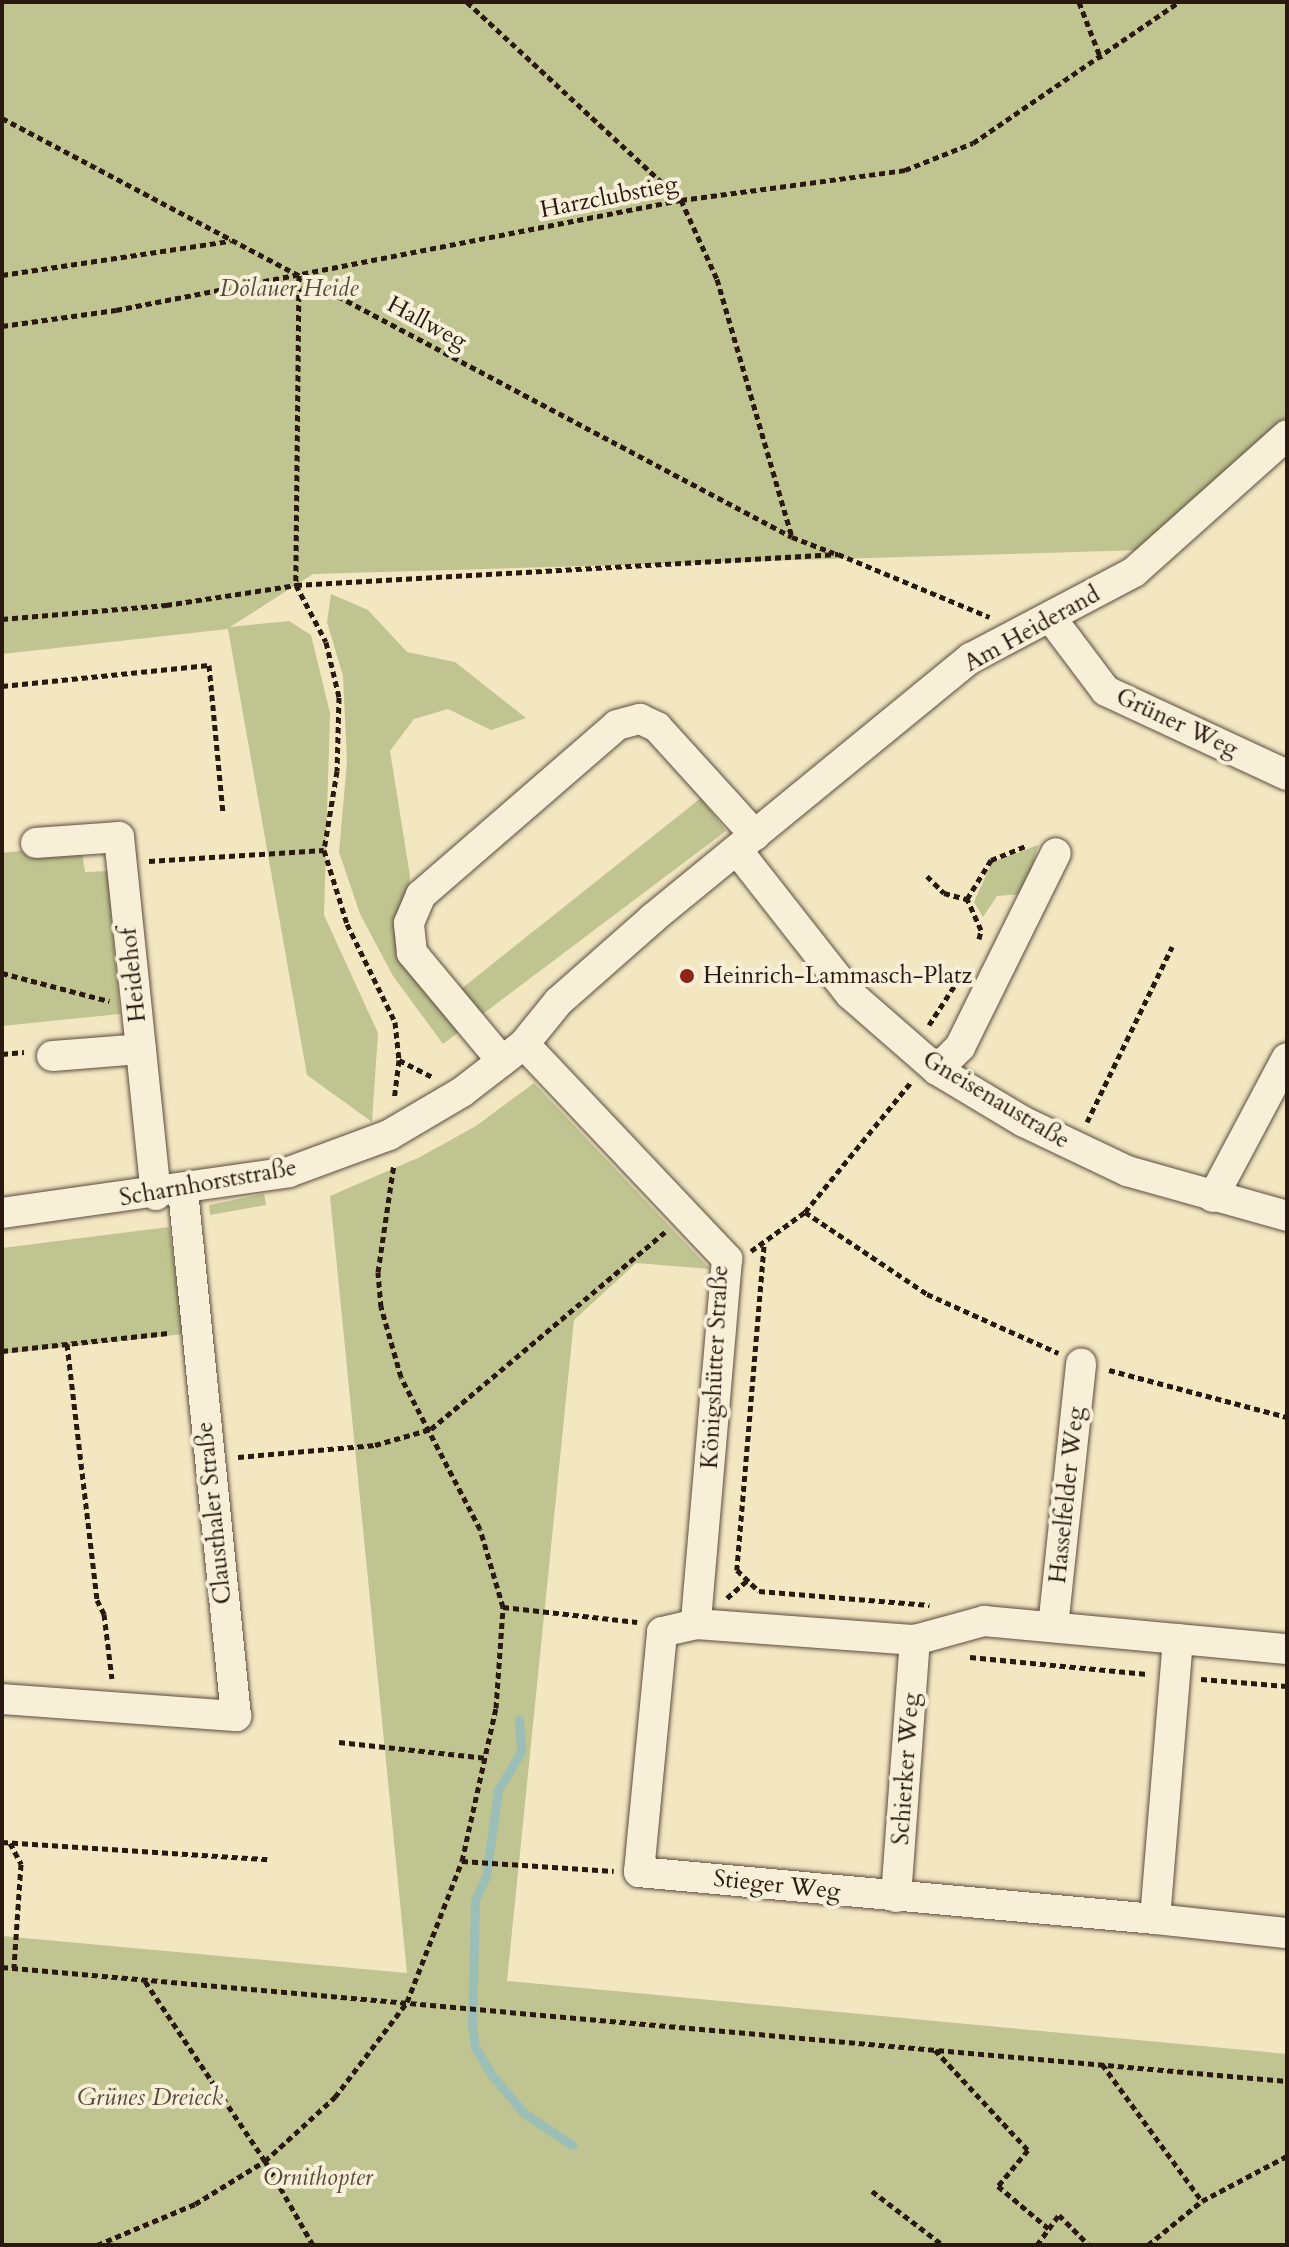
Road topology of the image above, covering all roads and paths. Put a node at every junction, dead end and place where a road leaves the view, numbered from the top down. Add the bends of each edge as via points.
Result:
1 (467, 2) edge
2 (1079, 2) edge
3 (1179, 2) edge
4 (1101, 59) junction
5 (2, 118) edge
6 (681, 200) junction
7 (232, 240) junction
8 (2, 275) edge
9 (299, 275) junction
10 (2, 326) edge
11 (1287, 435) edge
12 (792, 537) junction
13 (838, 554) junction
14 (296, 585) junction
15 (1051, 618) junction
16 (2, 619) edge
17 (1020, 630) junction
18 (2, 686) edge
19 (1287, 775) edge
20 (223, 813) dead end
21 (36, 843) dead end
22 (746, 843) junction
23 (1044, 844) joint
24 (324, 850) junction
25 (121, 863) junction
26 (927, 876) dead end
27 (967, 899) junction
28 (1172, 947) dead end
29 (976, 954) dead end
30 (974, 966) dead end
31 (2, 973) edge
32 (136, 999) junction
33 (141, 1049) junction
34 (914, 1050) junction
35 (513, 1053) junction
36 (52, 1056) dead end
37 (1287, 1058) edge
38 (937, 1070) junction
39 (389, 1135) junction
40 (1075, 1148) junction
41 (170, 1193) junction
42 (1213, 1197) junction
43 (805, 1212) junction
44 (2, 1213) edge
45 (686, 1215) junction
46 (1287, 1216) edge
47 (764, 1246) junction
48 (727, 1259) junction
49 (195, 1330) junction
50 (67, 1344) junction
51 (2, 1351) edge
52 (1081, 1363) junction
53 (1287, 1417) edge
54 (431, 1429) junction
55 (209, 1459) junction
56 (944, 1606) dead end
57 (503, 1607) junction
58 (696, 1624) junction
59 (1053, 1627) junction
60 (662, 1632) junction
61 (1178, 1639) junction
62 (915, 1640) junction
63 (1287, 1649) edge
64 (1175, 1677) junction
65 (1287, 1686) edge
66 (2, 1699) edge
67 (116, 1708) junction
68 (339, 1742) dead end
69 (487, 1758) junction
70 (6, 1842) edge
71 (267, 1859) dead end
72 (462, 1861) junction
73 (639, 1872) junction
74 (896, 1897) junction
75 (1155, 1919) junction
76 (1287, 1933) edge
77 (2, 1967) edge
78 (14, 1968) junction
79 (144, 1980) junction
80 (407, 2002) junction
81 (933, 2049) junction
82 (1102, 2064) junction
83 (1287, 2081) edge
84 (1287, 2156) edge
85 (265, 2161) junction
86 (872, 2191) dead end
87 (1202, 2201) junction
88 (1049, 2229) junction
89 (97, 2245) edge
90 (313, 2245) edge
91 (943, 2245) edge
92 (1037, 2245) edge
93 (1089, 2245) edge
94 (1148, 2245) edge

1 - 6 path
2 - 4 path
3 - 4 path, Harzclubstieg
4 - 6 path, Harzclubstieg via 973,143 937,160 864,179
5 - 7 path, Hallweg
6 - 9 path, Harzclubstieg
6 - 12 path via 717,279
7 - 8 path
7 - 9 path, Hallweg
9 - 10 path, Harzclubstieg
9 - 12 path, Hallweg
9 - 14 path
11 - 15 street, Am Heiderand via 1134,572
12 - 13 path, Hallweg
13 - 14 path
13 - 17 path, Hallweg
14 - 16 path via 166,605
14 - 24 path via 326,642 339,697 337,771
15 - 17 street, Am Heiderand
15 - 19 street, Grüner Weg via 1106,691
17 - 22 street, Am Heiderand via 971,658
18 - 20 path via 209,665
21 - 25 street, Heidehof via 119,837
22 - 34 street, Gneisenaustraße via 850,994
22 - 35 street via 559,1001
22 - 35 street, Gneisenaustraße via 657,727 640,719 617,725 421,895 409,923 412,953
23 - 27 path via 991,860
23 - 38 street via 960,1047
24 - 25 path
24 - 39 path via 347,924 395,1022 399,1060
25 - 32 street, Heidehof
26 - 27 path via 944,893
27 - 29 path via 981,930
28 - 40 path
30 - 34 path via 955,979
31 - 32 path via 99,1002
32 - 33 street, Heidehof
33 - 36 street
33 - 41 street, Heidehof
34 - 38 street, Gneisenaustraße
35 - 39 street, Scharnhorststraße
35 - 45 street, Königshütter Straße
37 - 42 street
38 - 40 street, Gneisenaustraße
38 - 43 path via 908,1083
39 - 41 street, Scharnhorststraße via 289,1172
39 - 54 path via 395,1173 380,1256 381,1307 401,1377
40 - 42 street, Gneisenaustraße via 1127,1171
41 - 44 street, Scharnhorststraße
41 - 49 street, Clausthaler Straße
42 - 46 street, Gneisenaustraße
43 - 47 path
43 - 52 path via 927,1294
45 - 48 street, Königshütter Straße
45 - 54 path
47 - 48 path
47 - 56 path via 737,1570 759,1591
48 - 58 street, Königshütter Straße
49 - 50 path
49 - 55 street, Clausthaler Straße
50 - 51 path
50 - 67 path via 97,1600 104,1614
52 - 53 path
52 - 59 street, Hasselfelder Weg
54 - 55 path via 375,1445
54 - 57 path via 480,1529
55 - 67 street, Clausthaler Straße via 236,1716
57 - 60 path via 654,1624
57 - 69 path
58 - 60 street
58 - 62 street
59 - 61 street
59 - 62 street via 984,1621
60 - 73 street
61 - 63 street
61 - 64 street
62 - 64 path via 972,1657
62 - 74 street, Schierker Weg
64 - 65 path
64 - 75 street
66 - 67 street, Clausthaler Straße
68 - 69 path
69 - 72 path
70 - 71 path
70 - 78 path via 21,1864
72 - 73 path
72 - 80 path
73 - 74 street, Stieger Weg
74 - 75 street, Stieger Weg
75 - 76 street, Stieger Weg
77 - 78 path
78 - 79 path
79 - 80 path
79 - 85 path
80 - 81 path
80 - 85 path via 335,2097
81 - 82 path
81 - 88 path via 1028,2150 998,2186
82 - 83 path
82 - 87 path
84 - 87 path
85 - 89 path via 195,2204
85 - 90 path
86 - 91 path
87 - 94 path
88 - 92 path
88 - 93 path via 1059,2215

